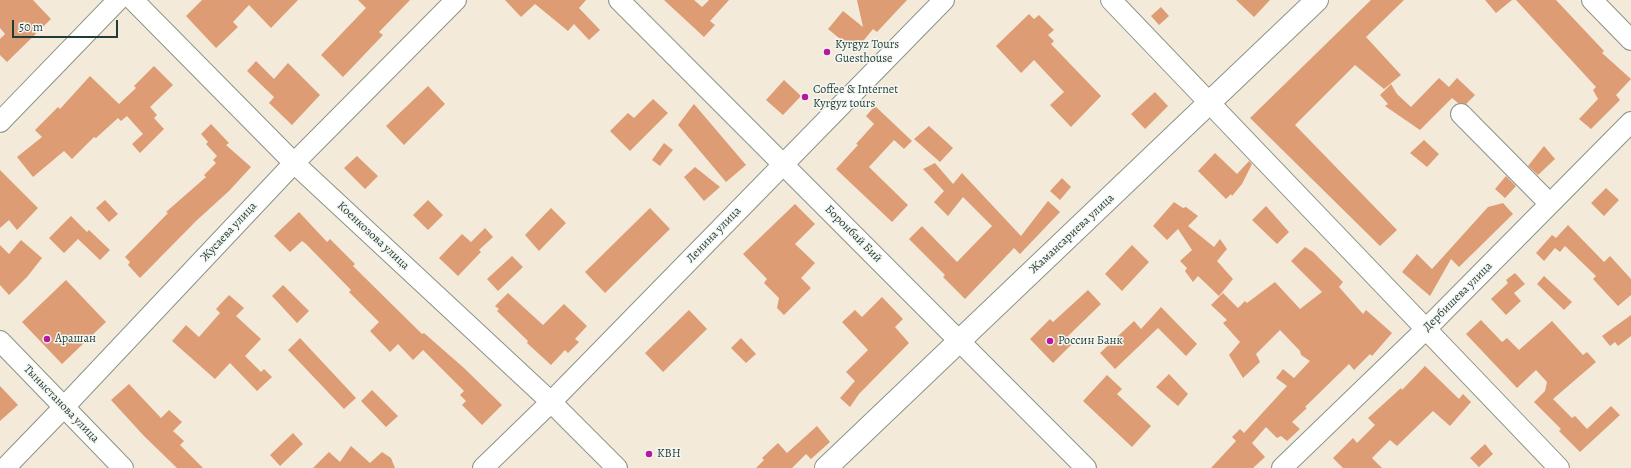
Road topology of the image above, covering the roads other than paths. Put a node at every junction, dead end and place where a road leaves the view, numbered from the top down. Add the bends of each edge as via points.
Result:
1 (118, 0) edge
2 (133, 0) edge
3 (456, 0) edge
4 (619, 0) edge
5 (944, 0) edge
6 (1111, 0) edge
7 (1317, 0) edge
8 (1592, 0) edge
9 (1631, 40) edge
10 (1210, 103) junction
11 (1461, 114) dead end
12 (0, 122) edge
13 (1631, 122) edge
14 (294, 163) junction
15 (784, 164) junction
16 (1550, 204) junction
17 (1426, 329) junction
18 (959, 340) junction
19 (0, 341) edge
20 (551, 402) junction
21 (64, 407) junction
22 (5, 468) edge
23 (123, 468) edge
24 (483, 468) edge
25 (617, 468) edge
26 (826, 468) edge
27 (1086, 468) edge
28 (1282, 468) edge
29 (1559, 468) edge

1 - 12 street
2 - 14 street, Коенкозова улица
3 - 14 street, Жусаева улица
4 - 15 street, Боронбай Бий
5 - 15 street, Ленина улица
6 - 10 street
7 - 10 main road, Жамансариева улица
8 - 9 street
10 - 17 street
10 - 18 main road, Жамансариева улица
11 - 16 street
13 - 16 street, Дербишева улица
14 - 20 street, Коенкозова улица
14 - 21 street, Жусаева улица
15 - 18 street, Боронбай Бий
15 - 20 street, Ленина улица
16 - 17 street, Дербишева улица
17 - 28 street, Дербишева улица
17 - 29 street
18 - 26 main road, Жамансариева улица
18 - 27 street, Боронбай Бий
19 - 21 street, Тыныстанова улица
20 - 24 street, Ленина улица
20 - 25 street, Коенкозова улица
21 - 22 street, Жусаева улица
21 - 23 street, Тыныстанова улица

